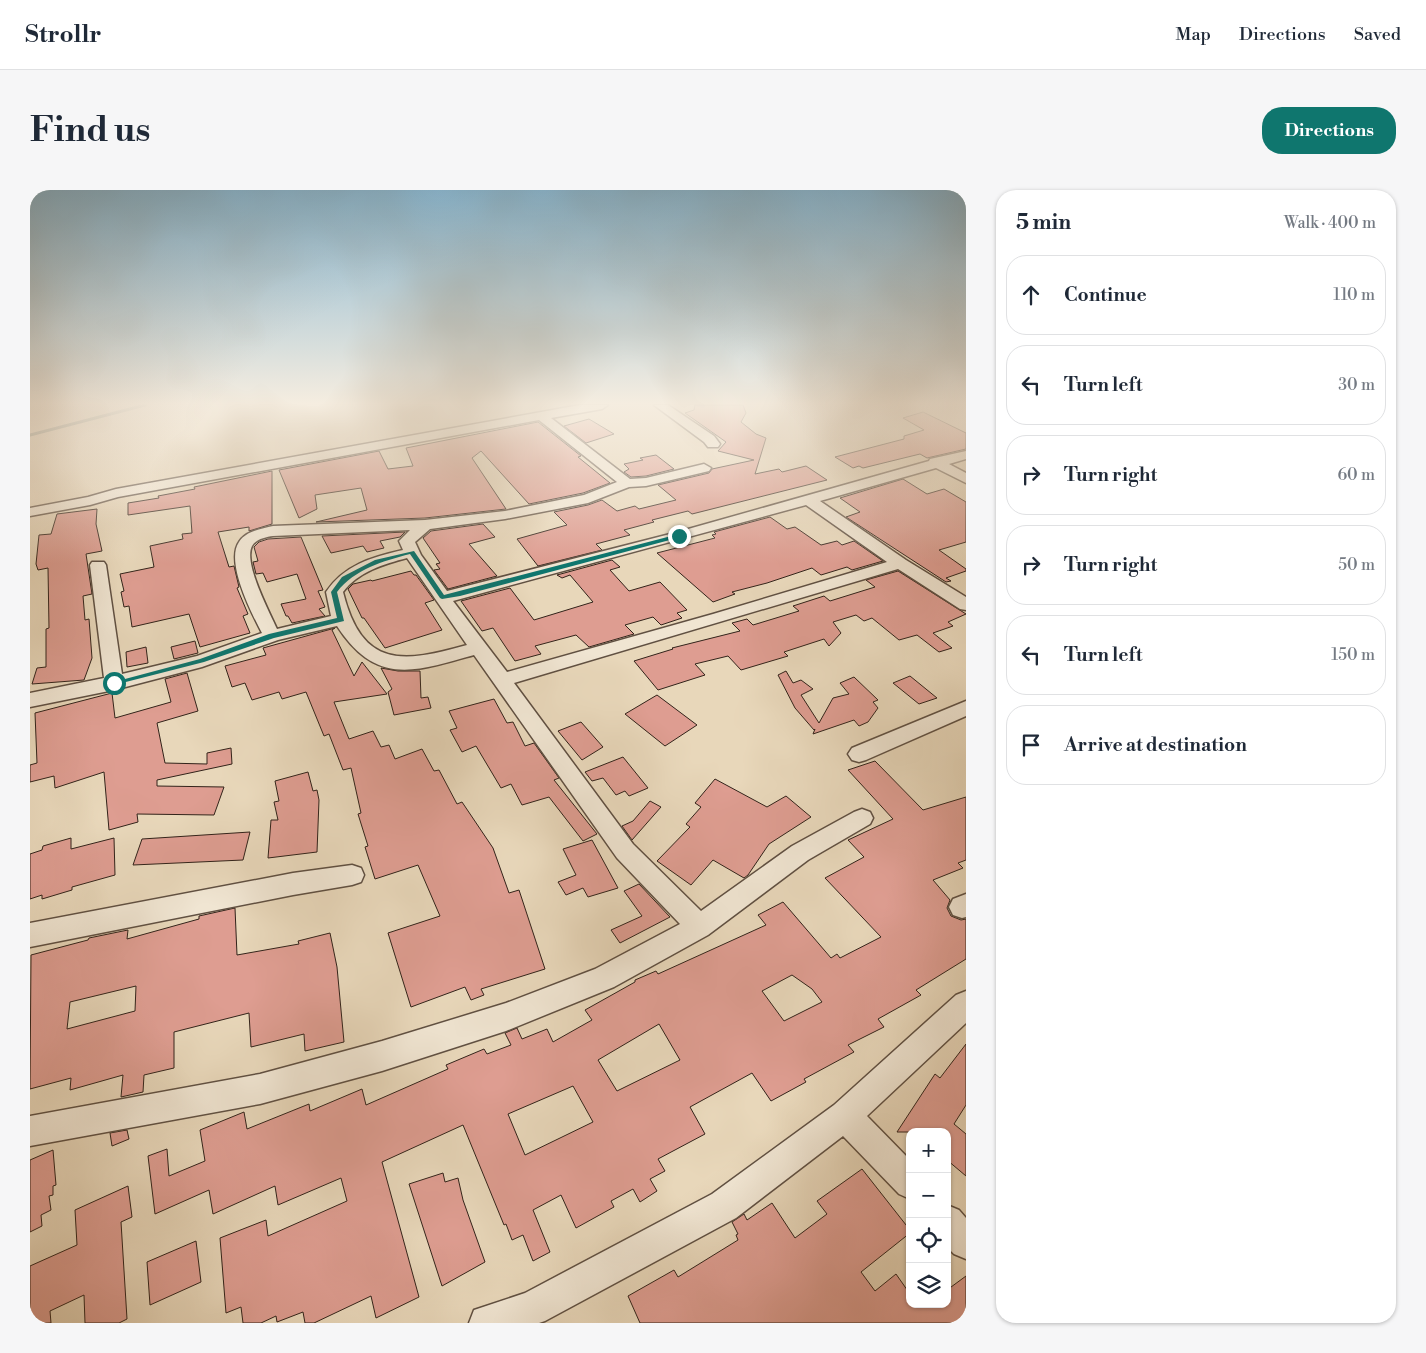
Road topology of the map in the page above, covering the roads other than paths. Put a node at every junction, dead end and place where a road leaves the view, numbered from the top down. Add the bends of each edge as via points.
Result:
1 (295, 458) edge
2 (595, 458) edge
3 (953, 458) edge
4 (935, 462) junction
5 (704, 468) dead end
6 (966, 479) edge
7 (627, 483) junction
8 (808, 499) junction
9 (31, 516) edge
10 (425, 525) junction
11 (412, 552) junction
12 (900, 563) junction
13 (98, 565) dead end
14 (442, 597) junction
15 (966, 605) edge
16 (341, 619) junction
17 (272, 636) junction
18 (478, 648) junction
19 (502, 680) junction
20 (114, 683) junction
21 (30, 700) edge
22 (966, 708) edge
23 (859, 754) dead end
24 (862, 818) dead end
25 (352, 875) dead end
26 (699, 927) junction
27 (30, 935) edge
28 (966, 1004) edge
29 (845, 1116) junction
30 (30, 1131) edge
31 (906, 1179) edge
32 (951, 1226) edge
33 (966, 1242) edge
34 (487, 1323) edge

1 - 9 street via 116,493
2 - 7 street
3 - 4 street
4 - 6 street
4 - 8 street
5 - 7 street via 646,482
7 - 10 street via 588,499 505,515
8 - 12 street
8 - 14 street
10 - 11 street via 407,541
10 - 17 street via 273,531 254,536 243,549 244,568
11 - 14 street
11 - 16 street via 377,561 344,579 334,592
12 - 15 street
12 - 19 street
13 - 20 street
14 - 18 street
16 - 17 street
16 - 18 street via 360,647 376,658 403,665
17 - 20 street via 202,661
18 - 19 street
19 - 26 street via 625,852
20 - 21 street
22 - 23 street
24 - 26 street via 800,853
25 - 27 street
26 - 30 street via 604,978 506,1017 382,1056 260,1089
28 - 29 street
29 - 31 street
29 - 34 street via 724,1206 532,1308
32 - 33 street

